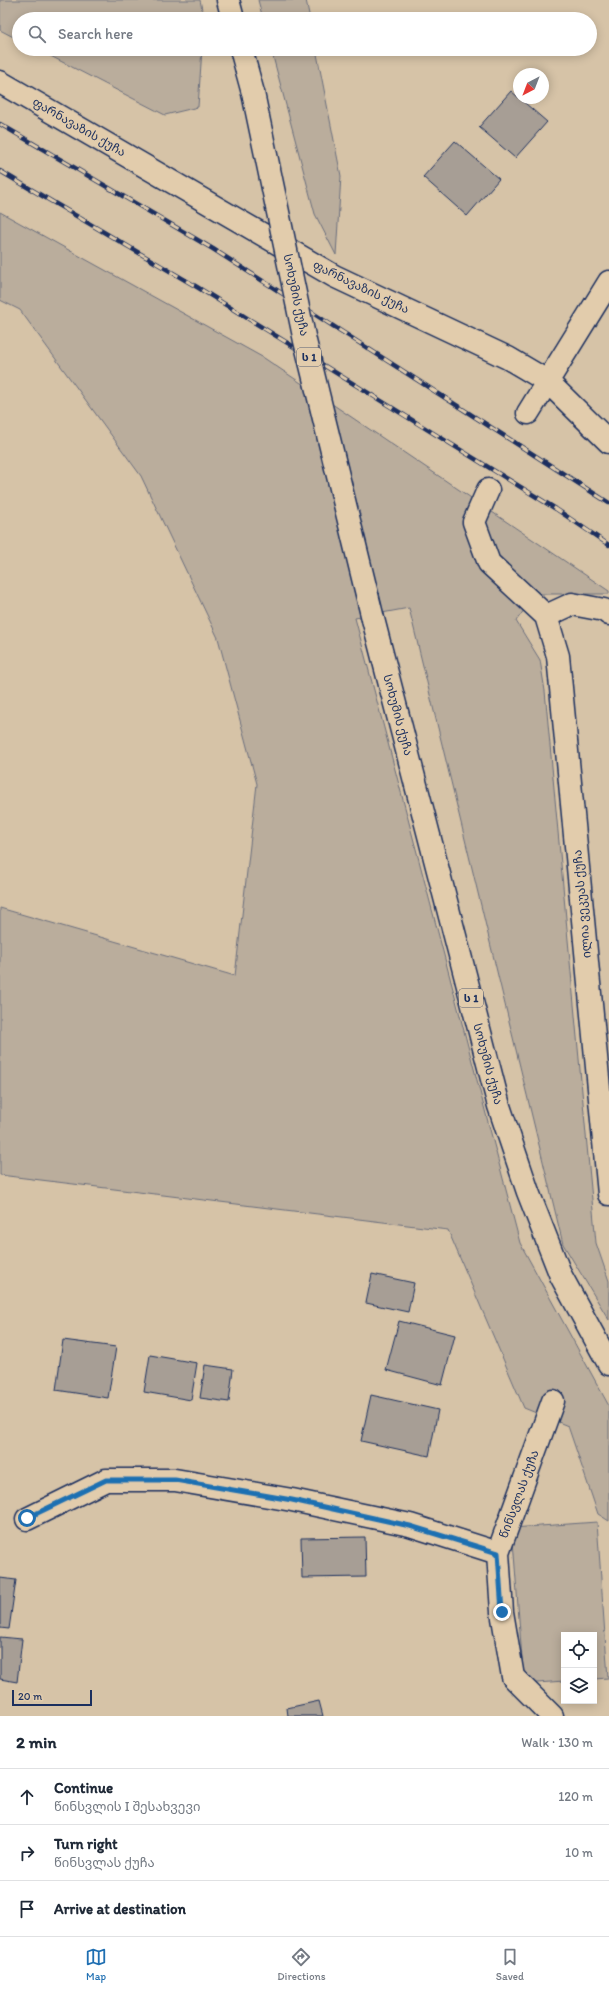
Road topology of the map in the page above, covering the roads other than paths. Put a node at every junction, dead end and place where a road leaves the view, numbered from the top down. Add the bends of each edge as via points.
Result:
1 (228, 0) edge
2 (231, 12) edge
3 (243, 56) edge
4 (0, 82) edge
5 (609, 282) edge
6 (547, 381) junction
7 (528, 413) dead end
8 (609, 442) edge
9 (488, 490) dead end
10 (609, 614) edge
11 (546, 616) junction
12 (609, 1194) edge
13 (609, 1364) edge
14 (553, 1401) dead end
15 (27, 1518) dead end
16 (498, 1553) junction
17 (552, 1716) edge

1 - 2 main road
3 - 13 main road, სოხუმის ქუჩა / ს 1, bridge via 305,341 373,619 499,1106 528,1192 561,1276
4 - 6 main road, ფარნავაზის ქუჩა via 334,276 508,358
5 - 6 main road
6 - 7 main road
6 - 8 main road, ფარნავაზის ქუჩა
9 - 11 main road via 474,522 489,563
10 - 11 main road via 604,610 572,604
11 - 12 main road, ილია ვეკუას ქუჩა via 558,656
14 - 16 main road, წინსვლას ქუჩა
15 - 16 main road via 106,1480 175,1480 292,1500 410,1526
16 - 17 main road, წინსვლას ქუჩა via 502,1612 513,1676

